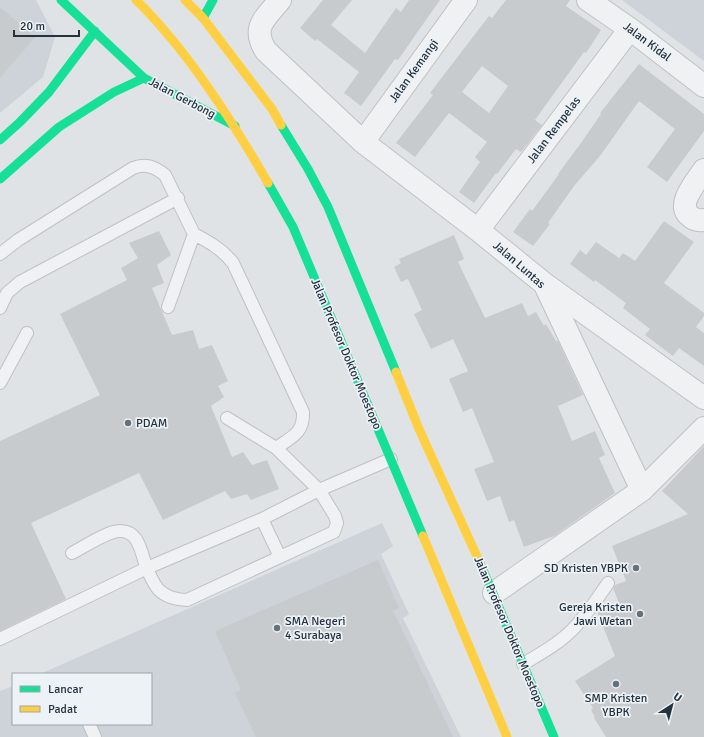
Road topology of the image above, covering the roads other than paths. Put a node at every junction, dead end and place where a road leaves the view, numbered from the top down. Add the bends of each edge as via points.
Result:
1 (61, 0) edge
2 (136, 0) edge
3 (185, 0) edge
4 (212, 0) edge
5 (280, 0) edge
6 (466, 0) edge
7 (588, 0) edge
8 (203, 18) junction
9 (630, 29) junction
10 (95, 31) junction
11 (144, 78) junction
12 (704, 86) edge
13 (236, 126) junction
14 (0, 140) edge
15 (362, 142) junction
16 (704, 170) edge
17 (0, 179) edge
18 (178, 198) junction
19 (704, 220) edge
20 (478, 230) junction
21 (194, 234) junction
22 (0, 254) edge
23 (546, 285) junction
24 (4, 289) edge
25 (168, 307) dead end
26 (0, 308) edge
27 (28, 333) dead end
28 (0, 383) edge
29 (704, 398) edge
30 (227, 418) dead end
31 (704, 428) edge
32 (276, 448) junction
33 (390, 459) junction
34 (319, 490) junction
35 (642, 490) junction
36 (262, 519) junction
37 (72, 553) dead end
38 (280, 557) junction
39 (147, 568) junction
40 (608, 583) dead end
41 (494, 593) junction
42 (0, 639) edge
43 (523, 664) junction
44 (89, 725) edge
45 (95, 737) edge
46 (507, 737) edge
47 (554, 737) edge

1 - 10 main road, Jalan Gerbong
2 - 13 main road, Jalan Profesor Doktor Moestopo via 152,15 192,64
3 - 8 main road, Jalan Profesor Doktor Moestopo
4 - 8 main road
5 - 15 street, Jalan Luntas via 260,26 261,43 266,51
6 - 15 street, Jalan Kemangi
7 - 9 street, Jalan Kidal
8 - 41 main road, Jalan Profesor Doktor Moestopo via 272,108 328,208 419,428
9 - 12 street, Jalan Kidal
9 - 20 street, Jalan Rempelas
10 - 11 main road, Jalan Gerbong
10 - 14 main road via 49,92
11 - 13 main road, Jalan Gerbong
11 - 17 main road via 114,92 59,127
13 - 33 main road, Jalan Profesor Doktor Moestopo via 293,227
15 - 20 street, Jalan Luntas
16 - 19 street via 686,197 684,207 685,212 692,218
18 - 21 lane
18 - 22 lane via 165,175 150,166 138,166 18,240
18 - 24 lane
20 - 23 street, Jalan Luntas
21 - 25 lane
21 - 32 lane via 222,250 233,263 303,412 300,429
23 - 29 street
23 - 35 street, Jalan Luntas
24 - 26 lane
27 - 28 lane
30 - 32 lane
31 - 35 street
32 - 34 lane
33 - 34 lane
33 - 46 main road, Jalan Profesor Doktor Moestopo
34 - 36 lane
34 - 38 lane via 335,516 337,523 334,532
35 - 41 street
36 - 38 lane
36 - 39 lane
37 - 39 lane via 109,534 125,531 139,544
38 - 39 lane via 187,600 176,600 160,590
39 - 42 lane
40 - 43 lane via 571,631
41 - 43 main road, Jalan Profesor Doktor Moestopo
43 - 47 main road, Jalan Profesor Doktor Moestopo
44 - 45 lane

